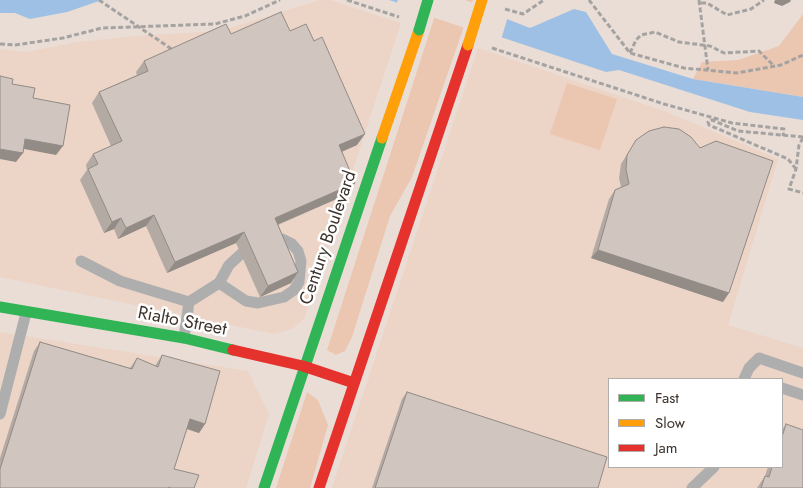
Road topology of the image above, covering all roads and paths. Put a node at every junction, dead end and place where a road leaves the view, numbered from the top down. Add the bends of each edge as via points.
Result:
1 (99, 0) edge
2 (280, 0) edge
3 (347, 0) edge
4 (428, 0) edge
5 (482, 0) edge
6 (544, 0) edge
7 (589, 0) edge
8 (764, 0) edge
9 (700, 2) edge
10 (496, 6) dead end
11 (403, 18) dead end
12 (0, 44) edge
13 (706, 45) junction
14 (488, 46) dead end
15 (630, 52) junction
16 (178, 54) edge
17 (803, 55) edge
18 (774, 66) junction
19 (708, 70) junction
20 (783, 136) junction
21 (803, 138) edge
22 (796, 169) junction
23 (803, 193) edge
24 (272, 240) edge
25 (241, 254) edge
26 (81, 261) dead end
27 (220, 283) junction
28 (189, 302) junction
29 (0, 308) edge
30 (26, 312) junction
31 (184, 338) junction
32 (303, 366) junction
33 (803, 374) edge
34 (744, 378) edge
35 (354, 382) junction
36 (783, 388) edge
37 (803, 395) edge
38 (0, 414) edge
39 (713, 468) edge
40 (264, 488) edge
41 (319, 488) edge
42 (692, 488) edge

1 - 16 path, bridge
2 - 12 path via 245,16 216,24 102,28 63,38
3 - 11 path
4 - 32 main road, Century Boulevard, bridge
5 - 35 main road, bridge
6 - 10 path via 523,14
7 - 15 path
8 - 9 path via 750,9 727,15
9 - 13 path
13 - 15 path via 680,42 654,32 641,35
13 - 18 path via 730,54 759,51
13 - 19 path
14 - 20 path via 664,104 732,123 784,129
15 - 19 path via 684,68
17 - 18 path
18 - 19 path via 737,72
20 - 21 path
20 - 22 path via 738,132 712,120 708,122 788,159
21 - 22 path
22 - 23 path via 789,189
24 - 27 lane via 282,239 298,251 302,271 294,290 272,302 258,304 238,297
25 - 27 lane via 228,265
26 - 28 lane via 120,281
27 - 28 lane
28 - 31 lane
29 - 30 main road, Rialto Street
30 - 31 main road, Rialto Street
30 - 38 lane
31 - 32 main road, Rialto Street
32 - 35 main road, Rialto Street
32 - 40 main road, Century Boulevard
33 - 34 lane via 759,358
35 - 41 main road
36 - 37 lane
39 - 42 lane

